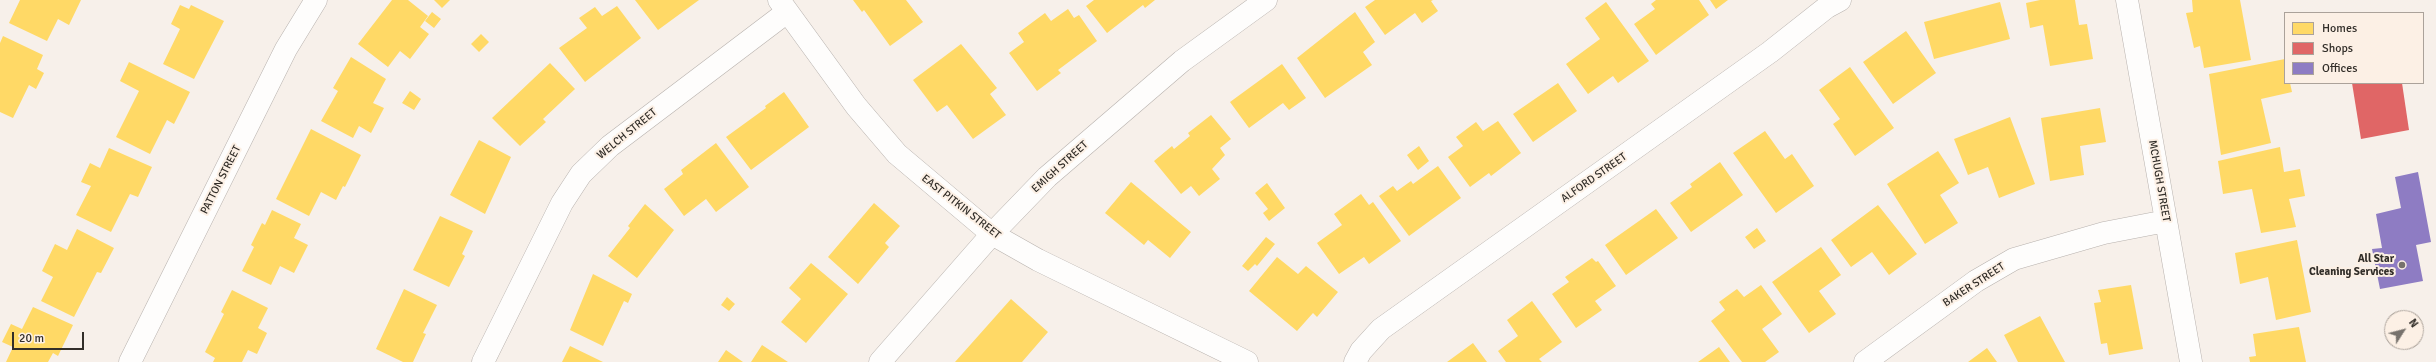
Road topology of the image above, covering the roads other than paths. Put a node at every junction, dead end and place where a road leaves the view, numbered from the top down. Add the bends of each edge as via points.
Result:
1 (316, 0) edge
2 (1266, 0) edge
3 (1840, 0) edge
4 (2127, 0) edge
5 (783, 6) edge
6 (2166, 221) junction
7 (992, 234) junction
8 (130, 362) edge
9 (483, 362) edge
10 (880, 362) edge
11 (1247, 362) edge
12 (1355, 362) edge
13 (1865, 362) edge
14 (2191, 362) edge

1 - 8 street, PATTON STREET via 286,49
2 - 7 street, EMIGH STREET via 1182,61 1047,177
3 - 12 street, ALFORD STREET via 1381,329
4 - 6 street, MCHUGH STREET
5 - 7 street, EAST PITKIN STREET via 856,106 897,154
5 - 9 street, WELCH STREET via 610,146 581,174 562,203
6 - 13 street, BAKER STREET via 2104,233 2014,259 1976,281
6 - 14 street, MCHUGH STREET
7 - 10 street, EMIGH STREET
7 - 11 street, EAST PITKIN STREET via 1038,260

